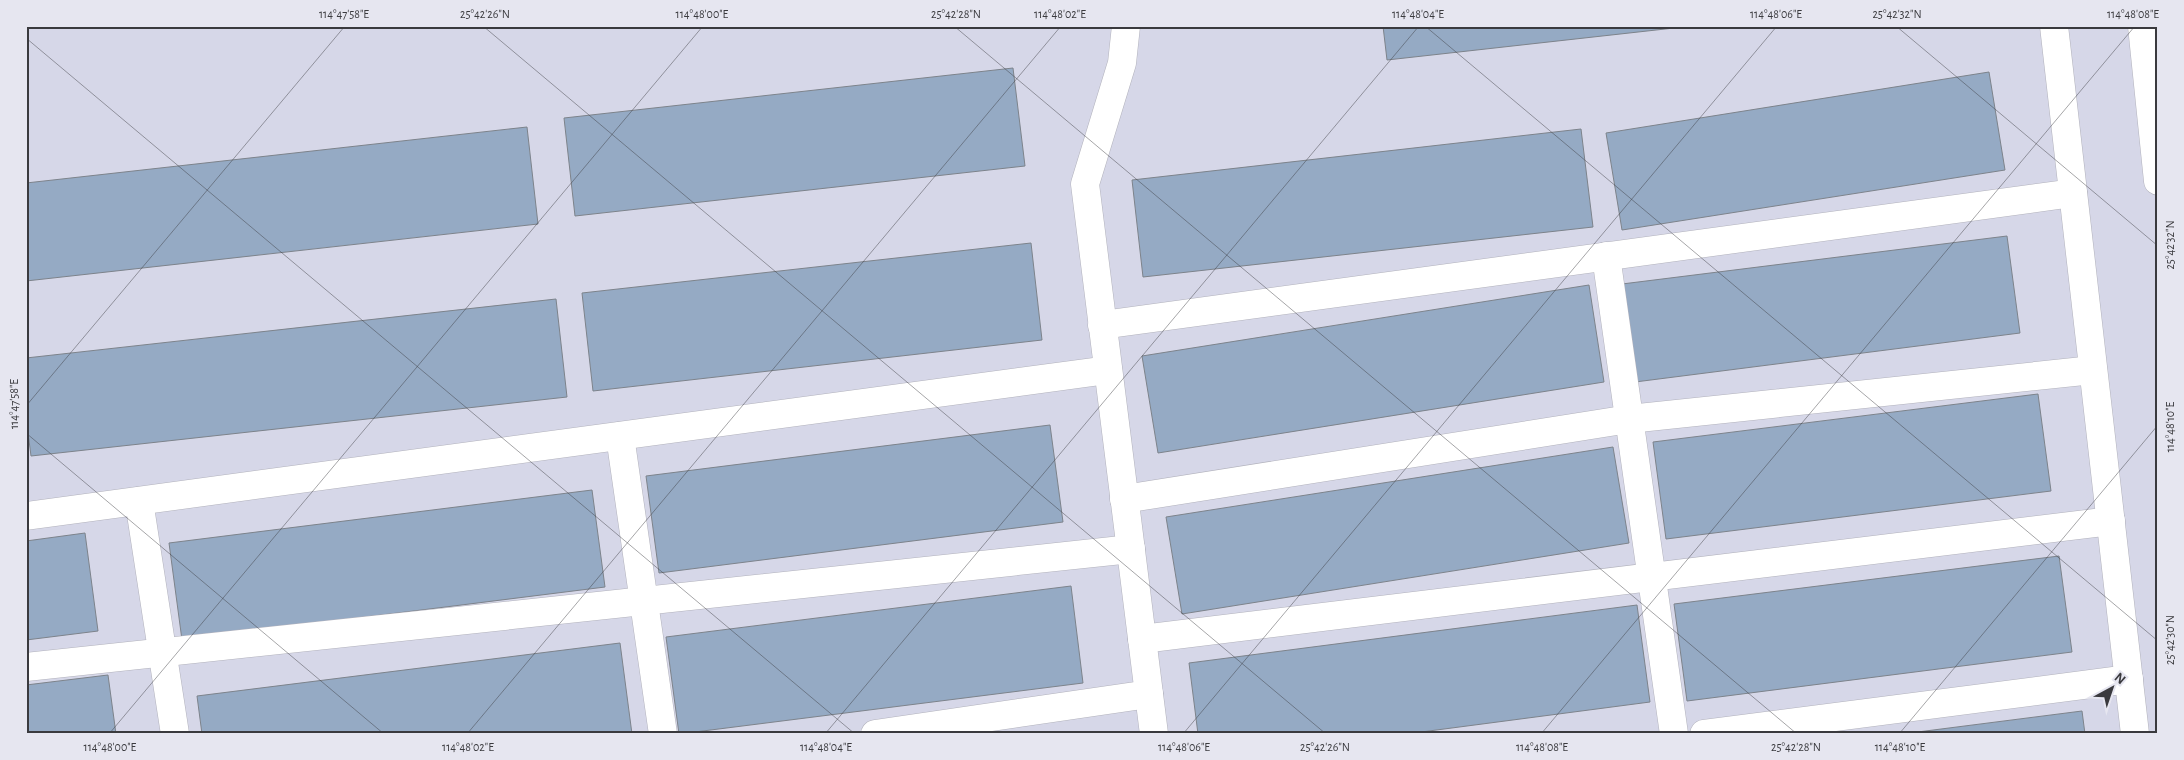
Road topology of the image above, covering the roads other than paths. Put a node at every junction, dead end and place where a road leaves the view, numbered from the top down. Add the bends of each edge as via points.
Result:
1 (1126, 26) edge
2 (2054, 26) edge
3 (2142, 26) edge
4 (2158, 181) edge
5 (2073, 193) junction
6 (1606, 256) junction
7 (1102, 326) junction
8 (1108, 370) junction
9 (2093, 370) junction
10 (1629, 419) junction
11 (620, 436) junction
12 (1124, 499) junction
13 (139, 501) junction
14 (26, 516) edge
15 (2111, 521) junction
16 (1131, 549) junction
17 (1652, 577) junction
18 (644, 602) junction
19 (1142, 639) junction
20 (163, 653) junction
21 (26, 668) edge
22 (2129, 679) junction
23 (1149, 694) junction
24 (175, 734) edge
25 (663, 734) edge
26 (875, 734) edge
27 (1154, 734) edge
28 (1674, 734) edge
29 (1704, 734) edge
30 (2135, 734) edge

1 - 7 street via 1122,64 1084,184
2 - 5 street
3 - 4 street
5 - 6 street
5 - 9 street
6 - 7 street
6 - 10 street
7 - 8 street
8 - 11 street
8 - 12 street
9 - 10 street
9 - 15 street
10 - 12 street
10 - 17 street
11 - 13 street
11 - 18 street
12 - 16 street
13 - 14 street
13 - 20 street
15 - 17 street
15 - 22 street
16 - 18 street
16 - 19 street
17 - 19 street
17 - 28 street
18 - 20 street
18 - 25 street
19 - 23 street
20 - 21 street
20 - 24 street
22 - 29 street
22 - 30 street
23 - 26 street
23 - 27 street

